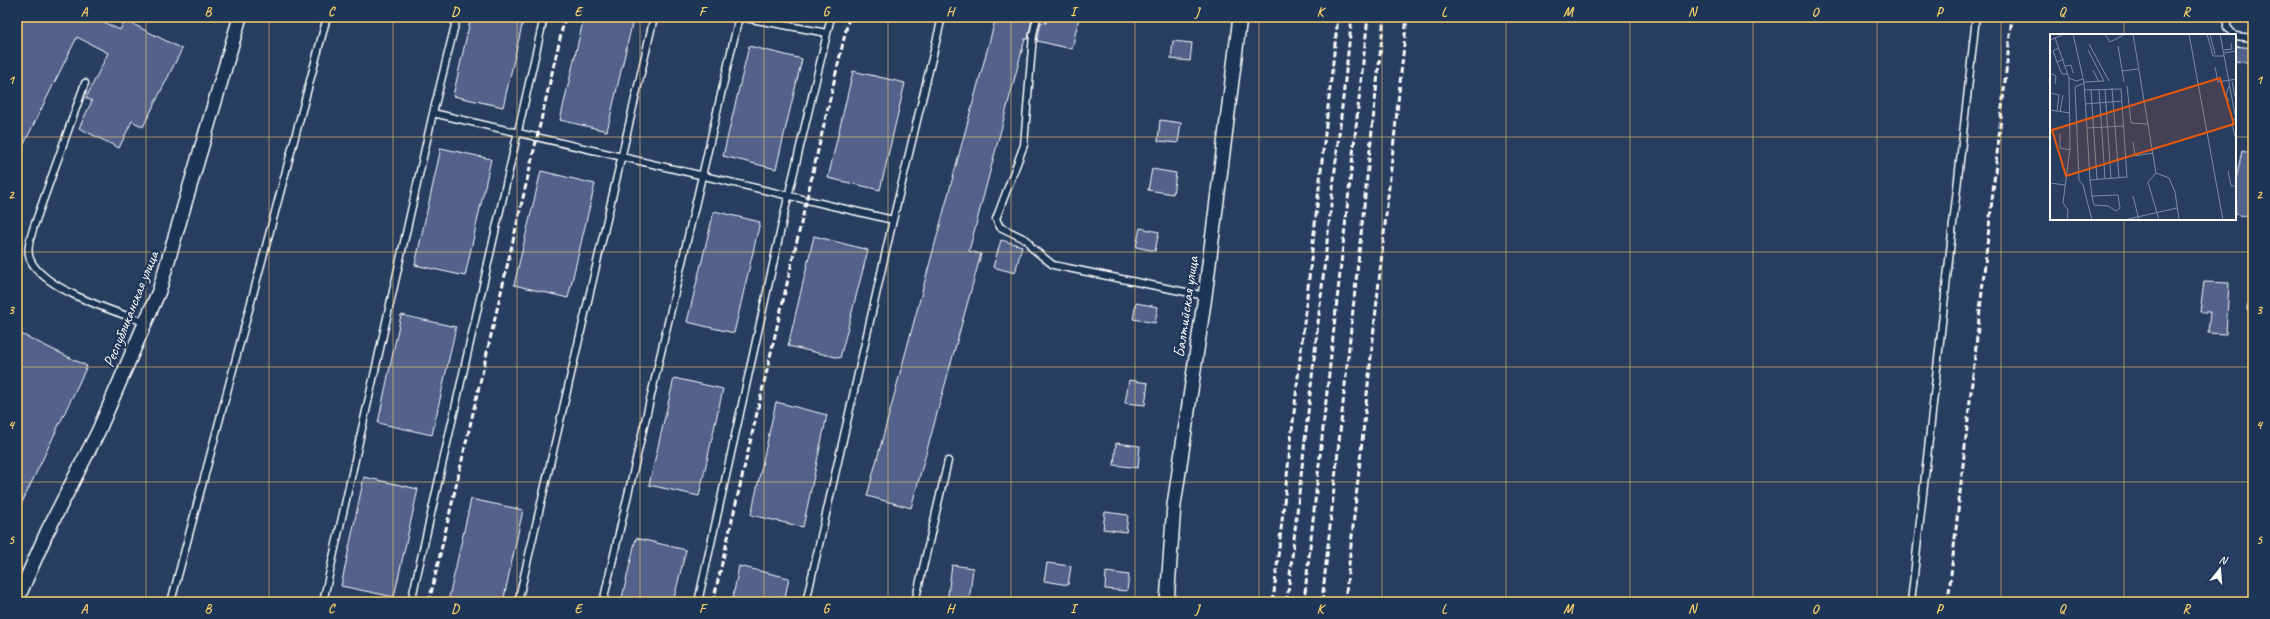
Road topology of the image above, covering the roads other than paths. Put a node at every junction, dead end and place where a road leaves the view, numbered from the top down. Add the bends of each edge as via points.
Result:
1 (240, 17) edge
2 (327, 17) edge
3 (458, 17) edge
4 (544, 17) edge
5 (654, 17) edge
6 (740, 17) edge
7 (831, 17) edge
8 (942, 17) edge
9 (1037, 17) edge
10 (1240, 17) edge
11 (1976, 17) edge
12 (2227, 17) edge
13 (827, 33) junction
14 (2233, 34) edge
15 (2236, 35) edge
16 (2253, 38) edge
17 (85, 83) dead end
18 (433, 113) junction
19 (517, 133) junction
20 (622, 157) junction
21 (701, 176) junction
22 (788, 196) junction
23 (893, 220) junction
24 (1205, 296) junction
25 (147, 322) junction
26 (948, 460) dead end
27 (2253, 595) edge
28 (17, 600) edge
29 (171, 602) edge
30 (323, 602) edge
31 (411, 602) edge
32 (518, 602) edge
33 (602, 602) edge
34 (698, 602) edge
35 (806, 602) edge
36 (915, 602) edge
37 (1167, 602) edge
38 (1911, 602) edge
39 (2250, 602) edge

1 - 25 street, Республиканская улица via 169,263
2 - 29 lane
3 - 18 lane
4 - 19 lane
5 - 20 lane
6 - 13 lane
6 - 21 lane
7 - 13 lane
8 - 23 lane
9 - 24 lane via 1033,35 1024,145 996,219 1000,227 1027,240 1032,248 1053,265
10 - 24 street, Балтийская улица
11 - 38 lane
12 - 14 lane via 2227,27
13 - 22 lane
15 - 16 lane
17 - 25 lane via 28,245 30,259 57,285 79,297
18 - 19 lane
18 - 30 lane
19 - 20 lane
19 - 31 lane
20 - 21 lane
20 - 32 lane
21 - 22 lane
21 - 33 lane
22 - 23 lane
22 - 34 lane
23 - 35 lane
24 - 37 street, Балтийская улица via 1174,505
25 - 28 street, Республиканская улица via 98,432 47,532
26 - 36 lane
27 - 39 lane

